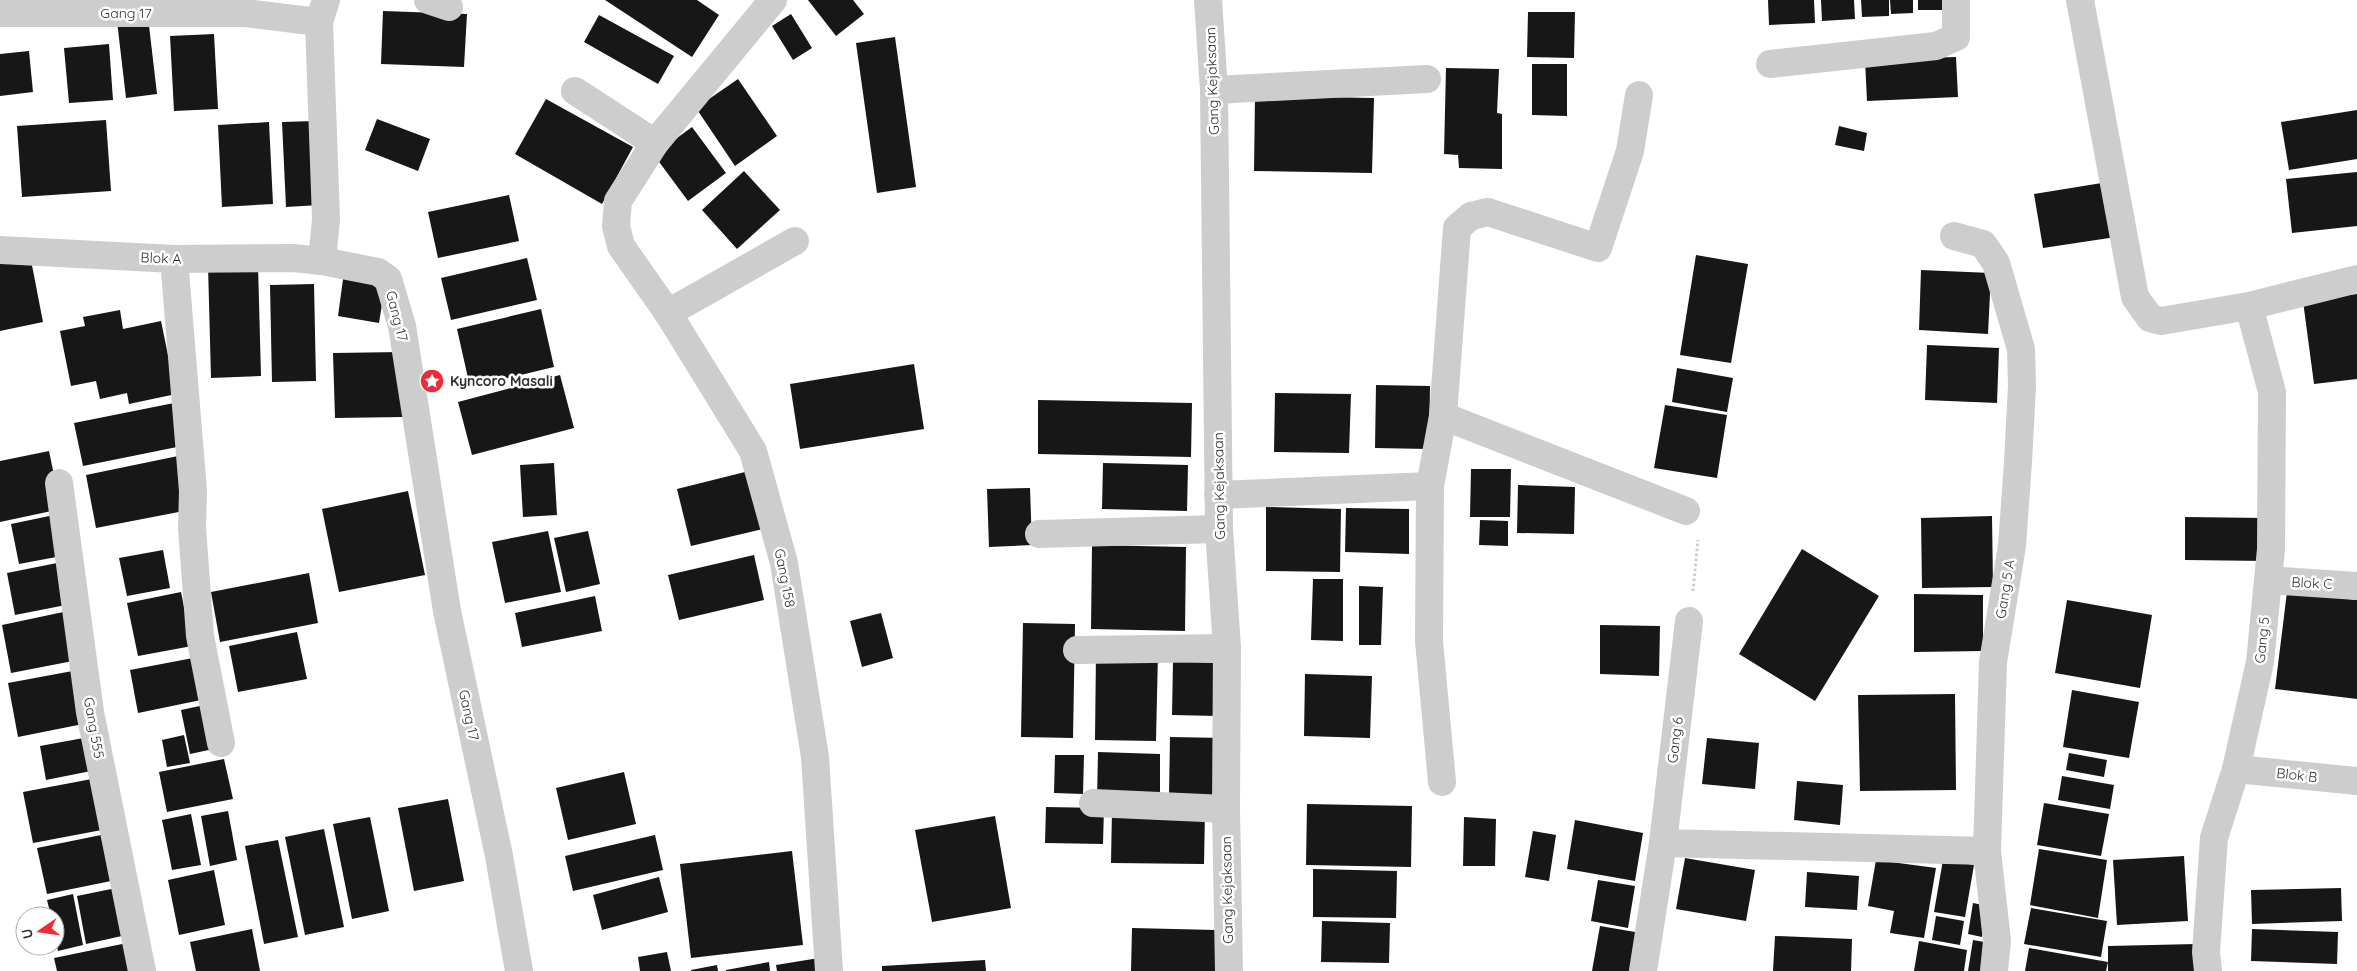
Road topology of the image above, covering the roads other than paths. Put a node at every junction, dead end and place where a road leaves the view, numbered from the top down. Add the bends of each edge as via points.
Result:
1 (773, 0) edge
2 (1208, 0) edge
3 (1956, 0) edge
4 (2080, 0) edge
5 (322, 11) edge
6 (0, 13) edge
7 (1770, 64) dead end
8 (1427, 79) dead end
9 (1214, 90) junction
10 (575, 91) dead end
11 (1639, 95) dead end
12 (655, 143) junction
13 (1954, 236) dead end
14 (795, 241) dead end
15 (0, 250) edge
16 (174, 259) junction
17 (322, 261) junction
18 (2357, 280) edge
19 (2250, 306) junction
20 (668, 313) junction
21 (1443, 416) junction
22 (59, 483) dead end
23 (1430, 486) junction
24 (1218, 495) junction
25 (1686, 511) road end
26 (1219, 530) junction
27 (1039, 534) dead end
28 (2268, 580) junction
29 (2357, 586) edge
30 (1689, 621) road end
31 (1227, 648) junction
32 (1077, 650) dead end
33 (222, 743) dead end
34 (2236, 768) junction
35 (2357, 781) edge
36 (1442, 782) dead end
37 (1093, 803) dead end
38 (1226, 809) junction
39 (1663, 842) junction
40 (1987, 851) junction
41 (142, 971) edge
42 (519, 971) edge
43 (829, 971) edge
44 (1229, 971) edge
45 (1643, 971) edge
46 (1994, 971) edge
47 (2208, 971) edge

1 - 12 street
2 - 9 street, Gang Kejaksaan
3 - 7 street via 1956,37 1936,46
4 - 19 street via 2135,297 2150,318 2161,321
5 - 6 street, Gang 17
5 - 17 street, Gang 17 via 326,219
8 - 9 street
9 - 24 street, Gang Kejaksaan
10 - 12 street
11 - 21 street via 1630,151 1598,248 1488,212 1471,216 1457,228
12 - 20 street, Gang 158 via 618,201 616,226 621,246
13 - 40 street, Gang 5 A via 1982,244 1996,262 2021,349 2012,546 1993,662
14 - 20 street
15 - 16 street, Blok A
16 - 17 street, Blok A via 293,258
16 - 33 street via 193,491 192,528 200,636
17 - 42 street, Gang 17 via 378,272 388,279 402,326 447,611
18 - 19 street
19 - 28 street, Gang 5 via 2272,392
20 - 43 street, Gang 158 via 752,451 784,562 815,757
21 - 23 street
21 - 25 street
22 - 41 street, Gang 555 via 90,712
23 - 24 street
23 - 36 street via 1429,641
24 - 26 street, Gang Kejaksaan
26 - 27 street
26 - 31 street, Gang Kejaksaan
28 - 29 street, Blok C
28 - 34 street, Gang 5 via 2260,662
30 - 39 street, Gang 6
31 - 32 street
31 - 38 street, Gang Kejaksaan
34 - 35 street, Blok B
34 - 47 street, Gang 5 via 2214,838 2206,952
37 - 38 street
38 - 44 street, Gang Kejaksaan
39 - 40 street
39 - 45 street, Gang 6
40 - 46 street, Gang 5 A via 1997,941

